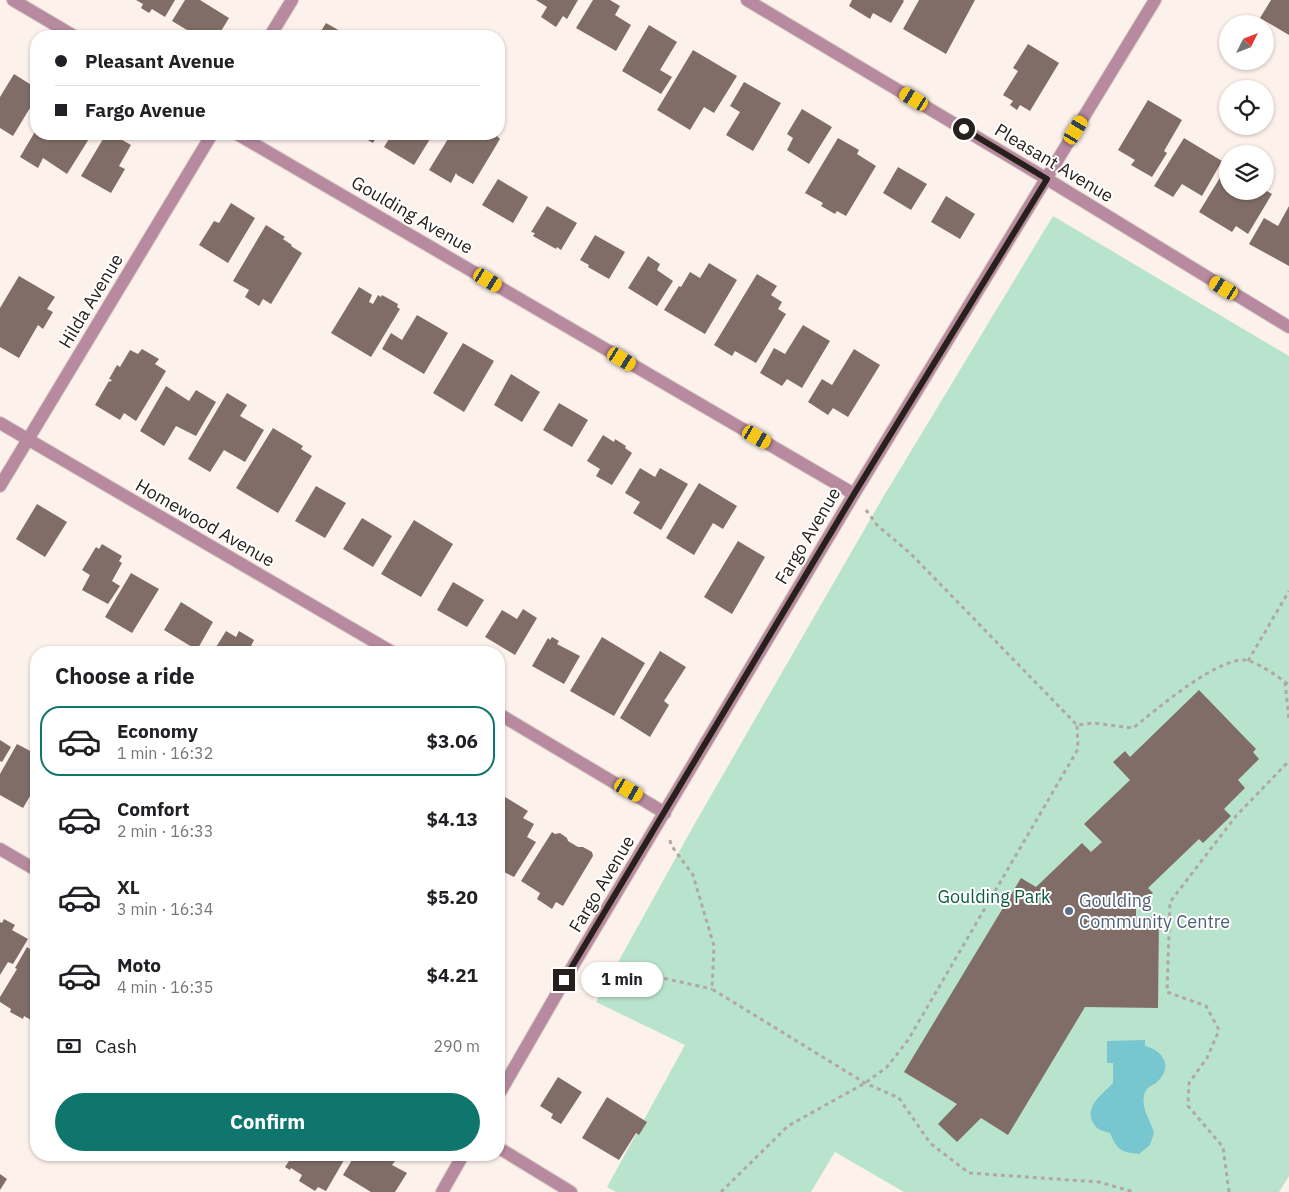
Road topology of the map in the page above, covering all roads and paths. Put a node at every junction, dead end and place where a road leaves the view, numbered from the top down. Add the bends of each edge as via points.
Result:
1 (13, 0) edge
2 (292, 0) edge
3 (747, 0) edge
4 (1155, 0) edge
5 (64, 30) edge
6 (274, 30) edge
7 (208, 140) edge
8 (247, 140) edge
9 (1047, 179) junction
10 (1289, 327) edge
11 (0, 423) edge
12 (28, 440) junction
13 (0, 486) edge
14 (854, 494) junction
15 (1289, 591) edge
16 (382, 646) edge
17 (1248, 661) junction
18 (1285, 682) junction
19 (1289, 685) edge
20 (505, 718) edge
21 (1289, 720) edge
22 (1076, 725) junction
23 (1289, 761) edge
24 (665, 812) junction
25 (0, 848) edge
26 (30, 866) edge
27 (574, 964) junction
28 (712, 989) junction
29 (865, 1083) junction
30 (505, 1084) edge
31 (505, 1152) edge
32 (460, 1161) edge
33 (442, 1192) edge
34 (571, 1192) edge
35 (721, 1192) edge
36 (1134, 1192) edge
37 (1229, 1192) edge

1 - 5 street
2 - 6 street
3 - 9 street, Pleasant Avenue
4 - 9 street, Fargo Avenue
7 - 12 street, Hilda Avenue
8 - 14 street, Goulding Avenue
9 - 10 street, Pleasant Avenue
9 - 14 street, Fargo Avenue
11 - 12 street, Homewood Avenue
12 - 13 street, Hilda Avenue
12 - 16 street, Homewood Avenue
14 - 22 path via 877,525 911,554
14 - 24 street, Fargo Avenue
15 - 17 path
17 - 18 path
17 - 22 path via 1227,663 1203,675 1132,728 1094,723
18 - 19 path
18 - 21 path
20 - 24 street
22 - 29 path via 1078,749 912,1032 887,1067
23 - 37 path via 1236,816 1170,902 1168,992 1206,1006 1219,1030 1207,1058 1190,1084 1188,1106 1223,1147
24 - 27 street, Fargo Avenue
24 - 28 path via 671,845 693,875 714,946
25 - 26 street
27 - 28 path
27 - 30 street, Fargo Avenue
28 - 29 path
29 - 35 path via 788,1126
29 - 36 path via 899,1098 930,1143 969,1172 1099,1182
31 - 34 street
32 - 33 street

